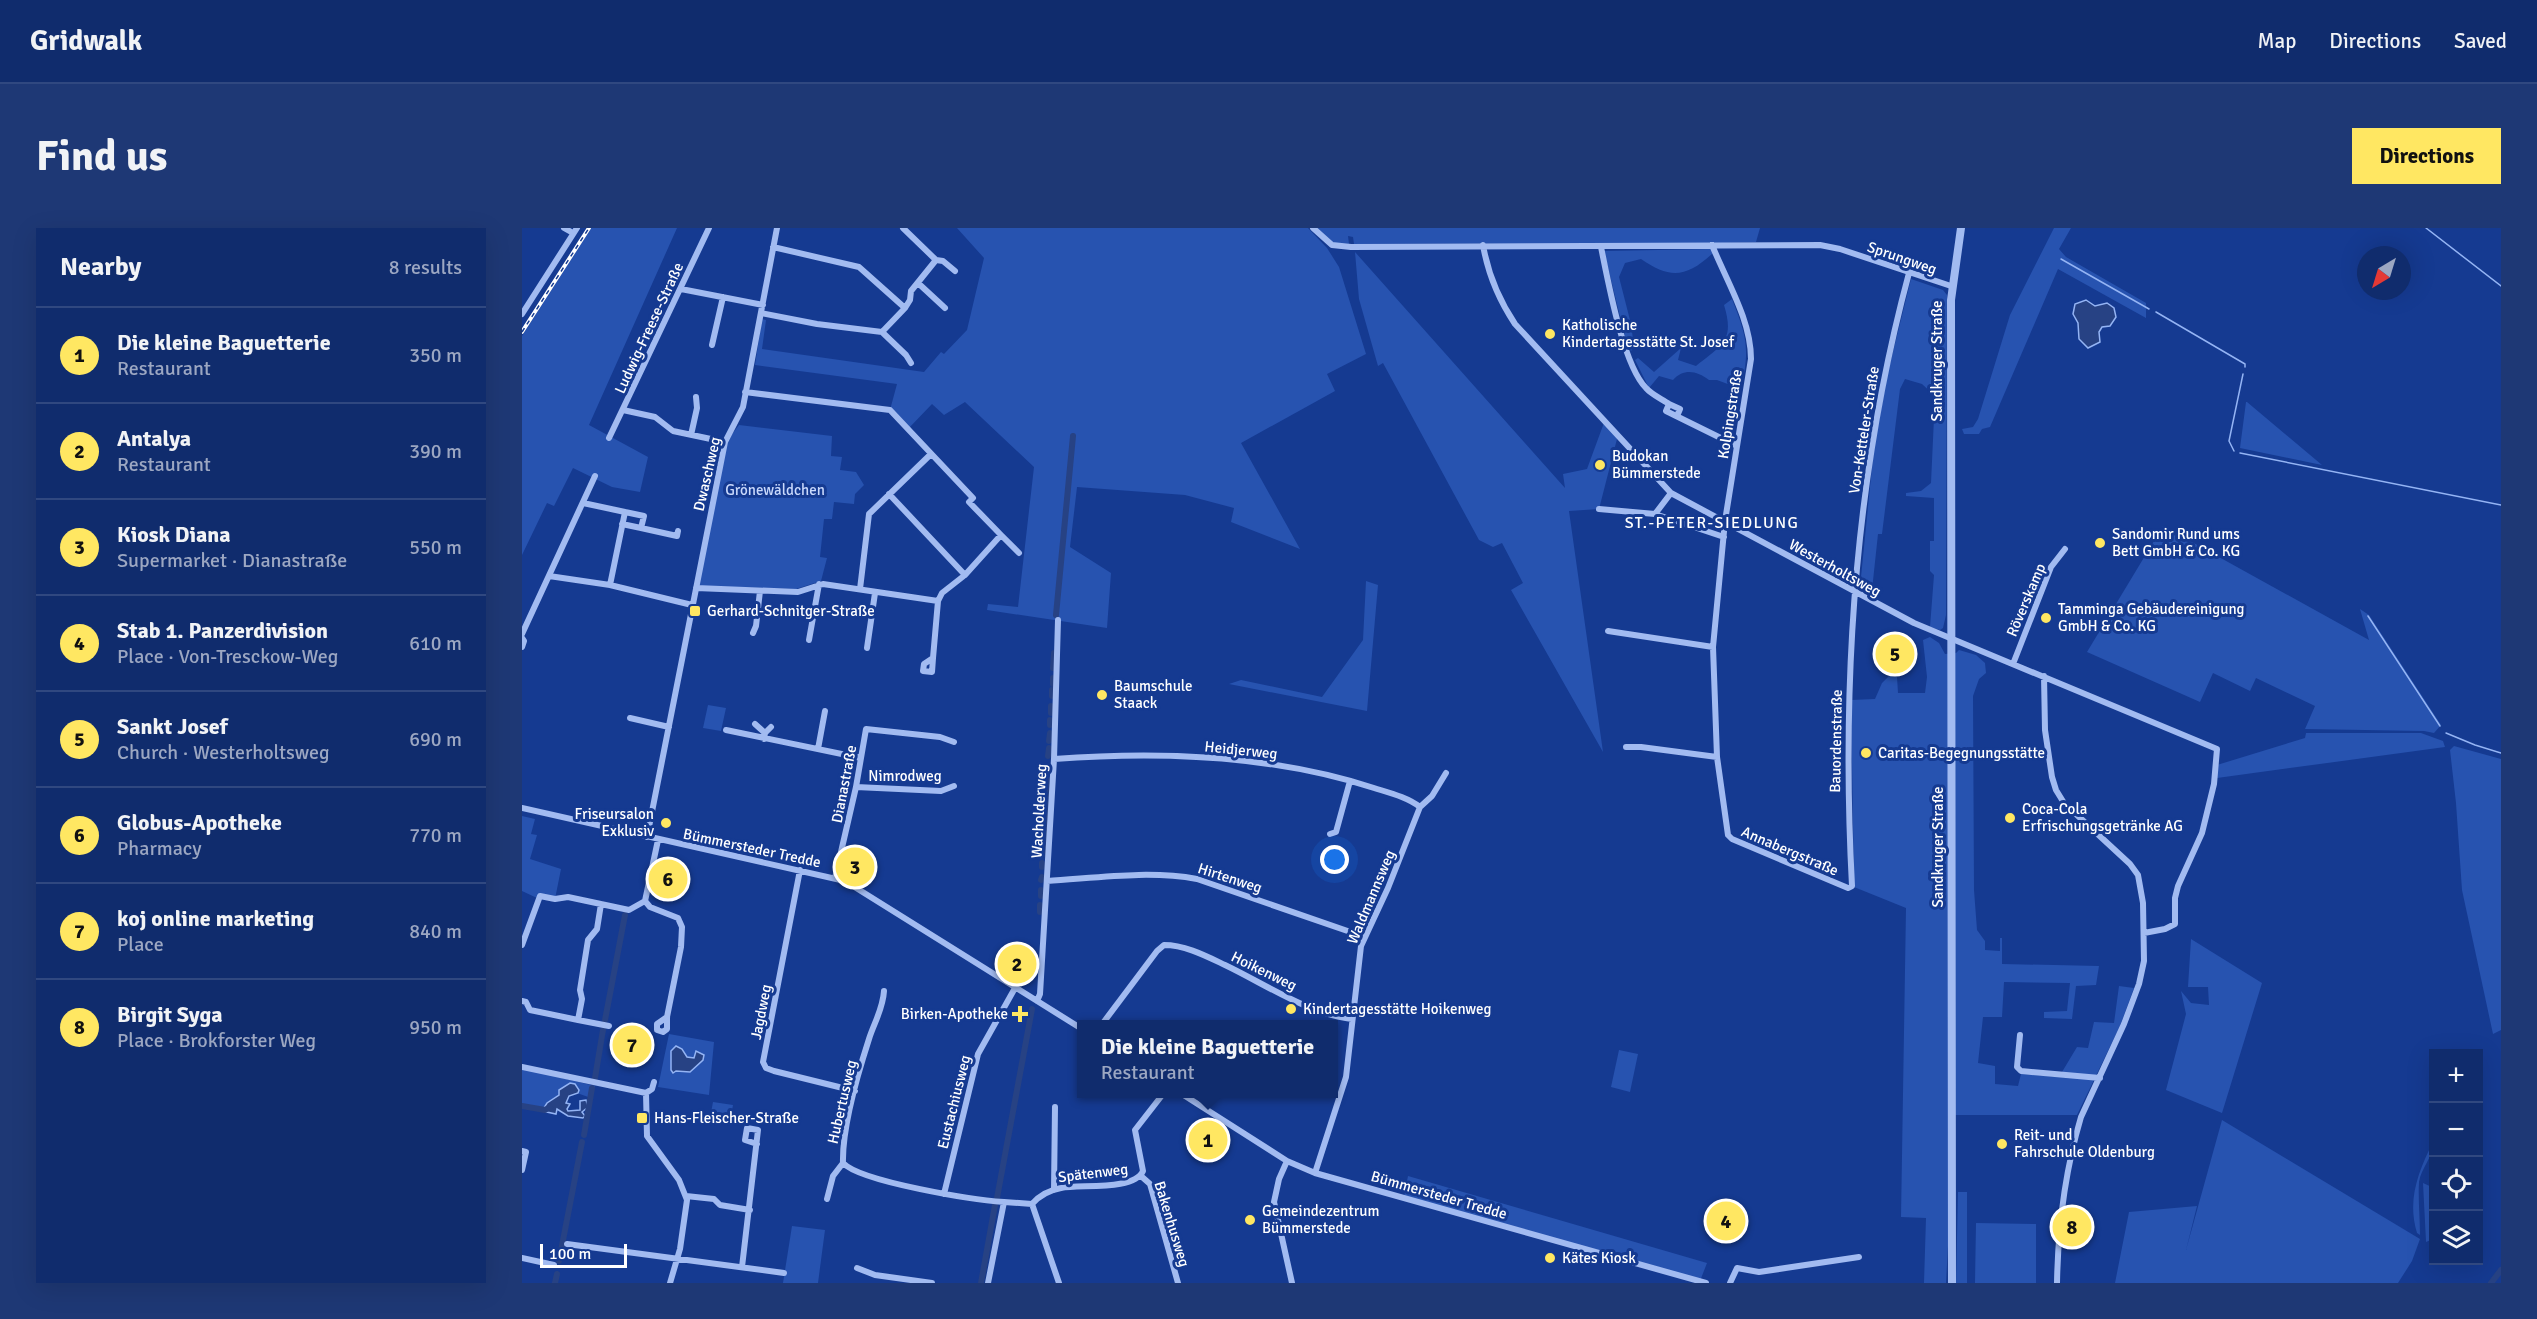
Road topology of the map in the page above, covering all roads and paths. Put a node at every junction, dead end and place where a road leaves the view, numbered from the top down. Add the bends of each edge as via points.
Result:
1 (564, 228) edge
2 (709, 228) edge
3 (777, 228) edge
4 (903, 228) edge
5 (1313, 228) edge
6 (1961, 228) edge
7 (575, 231) edge
8 (1483, 245) junction
9 (1712, 245) junction
10 (773, 247) junction
11 (1601, 247) junction
12 (936, 260) junction
13 (955, 271) dead end
14 (1909, 273) junction
15 (918, 283) junction
16 (1951, 286) junction
17 (681, 289) junction
18 (723, 297) junction
19 (905, 308) junction
20 (945, 308) dead end
21 (762, 309) junction
22 (522, 314) edge
23 (882, 332) junction
24 (712, 345) dead end
25 (911, 363) dead end
26 (745, 392) junction
27 (696, 397) dead end
28 (623, 410) junction
29 (691, 435) junction
30 (609, 438) dead end
31 (725, 442) junction
32 (1737, 446) junction
33 (931, 454) junction
34 (595, 476) dead end
35 (1671, 493) junction
36 (889, 494) junction
37 (583, 503) junction
38 (1599, 509) dead end
39 (625, 512) junction
40 (1655, 514) junction
41 (1725, 521) junction
42 (622, 524) junction
43 (641, 528) junction
44 (678, 531) dead end
45 (1001, 535) junction
46 (1724, 537) junction
47 (2065, 549) dead end
48 (1019, 553) dead end
49 (965, 574) junction
50 (549, 576) junction
51 (819, 584) junction
52 (610, 585) junction
53 (696, 588) junction
54 (860, 589) junction
55 (760, 591) junction
56 (875, 593) junction
57 (1855, 594) junction
58 (938, 601) junction
59 (692, 605) junction
60 (1058, 620) dead end
61 (1608, 631) dead end
62 (753, 633) dead end
63 (522, 636) edge
64 (1951, 639) junction
65 (809, 640) dead end
66 (522, 647) edge
67 (1713, 647) junction
68 (867, 648) dead end
69 (933, 658) dead end
70 (2013, 664) junction
71 (2043, 676) junction
72 (825, 711) dead end
73 (630, 718) dead end
74 (755, 724) dead end
75 (669, 727) junction
76 (771, 727) dead end
77 (726, 730) dead end
78 (764, 736) junction
79 (954, 742) dead end
80 (1626, 747) dead end
81 (818, 749) junction
82 (1717, 757) junction
83 (861, 758) junction
84 (1054, 759) junction
85 (1446, 773) dead end
86 (1350, 781) junction
87 (954, 786) dead end
88 (856, 787) junction
89 (1420, 807) junction
90 (522, 808) edge
91 (1330, 834) dead end
92 (647, 837) junction
93 (658, 840) junction
94 (800, 870) junction
95 (835, 878) junction
96 (1047, 880) junction
97 (1851, 888) joint
98 (645, 901) junction
99 (601, 904) junction
100 (2144, 933) junction
101 (1365, 936) junction
102 (522, 945) edge
103 (1015, 987) junction
104 (884, 991) dead end
105 (522, 1001) edge
106 (1037, 1001) junction
107 (667, 1017) dead end
108 (1352, 1019) junction
109 (578, 1020) junction
110 (1106, 1020) edge
111 (609, 1026) dead end
112 (1077, 1026) edge
113 (2020, 1035) dead end
114 (522, 1067) edge
115 (2018, 1069) junction
116 (2012, 1075) dead end
117 (2100, 1078) junction
118 (654, 1082) dead end
119 (855, 1091) junction
120 (646, 1093) junction
121 (1160, 1098) edge
122 (1188, 1098) edge
123 (1055, 1107) dead end
124 (757, 1144) dead end
125 (522, 1151) edge
126 (1287, 1161) junction
127 (843, 1162) junction
128 (522, 1170) edge
129 (1315, 1173) junction
130 (1141, 1176) junction
131 (1054, 1190) junction
132 (944, 1194) junction
133 (686, 1196) junction
134 (827, 1199) dead end
135 (1004, 1202) junction
136 (1032, 1204) junction
137 (750, 1209) junction
138 (567, 1244) dead end
139 (677, 1257) junction
140 (1859, 1257) dead end
141 (522, 1258) edge
142 (554, 1265) dead end
143 (742, 1267) junction
144 (857, 1268) dead end
145 (784, 1273) dead end
146 (670, 1283) edge
147 (932, 1283) edge
148 (988, 1283) edge
149 (1059, 1283) edge
150 (1178, 1283) edge
151 (1292, 1283) edge
152 (1706, 1283) edge
153 (1730, 1283) edge
154 (1952, 1283) edge
155 (2056, 1283) edge

1 - 7 street
2 - 17 street, Ludwig-Freese-Straße
3 - 10 street, Dwaschweg
4 - 12 street
5 - 8 street, Sprungweg via 1338,246
6 - 16 street, Sandkruger Straße
7 - 22 street
8 - 11 street, Sprungweg
8 - 35 street, Westerholtsweg via 1488,271 1515,324
9 - 11 street, Sprungweg
9 - 14 street, Sprungweg via 1820,245
9 - 32 street, Kolpingstraße via 1751,343
10 - 19 street via 859,267
10 - 21 street, Dwaschweg
11 - 32 street via 1626,347 1639,378 1669,404 1666,411
12 - 13 street
12 - 15 street
14 - 16 street, Sprungweg
14 - 57 street, Von-Ketteler-Straße via 1871,449
15 - 19 street
15 - 20 street
16 - 64 street, Sandkruger Straße
17 - 18 street
17 - 28 street, Ludwig-Freese-Straße
18 - 21 street
18 - 24 street
19 - 23 street
21 - 23 street via 817,324
21 - 26 street, Dwaschweg
23 - 25 street
26 - 31 street, Dwaschweg
26 - 33 street via 890,410
27 - 29 street
28 - 29 street via 655,417 673,431
28 - 30 street, Ludwig-Freese-Straße
29 - 31 street
31 - 53 street, Dwaschweg
32 - 41 street, Kolpingstraße
33 - 36 street
33 - 45 street via 973,498 969,502
34 - 37 street
35 - 40 street
35 - 41 street, Westerholtsweg
36 - 49 street
36 - 54 street via 869,514
37 - 39 street
37 - 50 street
38 - 40 street
39 - 42 street
39 - 43 street via 644,516
40 - 46 street
41 - 46 street, Annabergstraße
41 - 57 street, Westerholtsweg
42 - 43 street
42 - 52 street
43 - 44 street via 676,536
45 - 48 street
45 - 49 street
46 - 67 street, Annabergstraße
47 - 70 street, Röverskamp via 2051,567
49 - 58 street
50 - 52 street
50 - 63 street
51 - 54 street
51 - 55 street via 798,592
51 - 65 street
52 - 59 street
53 - 55 street
53 - 59 street, Dwaschweg
54 - 56 street
55 - 62 street
56 - 58 street
56 - 68 street
57 - 64 street, Westerholtsweg
57 - 97 street, Bauordenstraße via 1847,730
58 - 69 street
59 - 75 street, Dwaschweg
60 - 84 street, Wacholderweg
61 - 67 street
63 - 66 street
64 - 70 street, Westerholtsweg
64 - 154 street, Sandkruger Straße
67 - 82 street, Annabergstraße
70 - 71 street, Westerholtsweg
71 - 100 street via 2045,730 2056,790 2064,803 2134,868 2141,886
71 - 100 street, Westerholtsweg via 2217,749 2214,784 2202,833 2176,892 2175,924
72 - 81 street
73 - 75 street
74 - 78 street
75 - 92 street, Dwaschweg
76 - 78 street
77 - 78 street
78 - 81 street
79 - 83 street, Dianastraße via 940,736 866,729
80 - 82 street
81 - 83 street
82 - 97 street, Annabergstraße via 1728,835 1732,839
83 - 88 street, Dianastraße
84 - 86 street, Heidjerweg via 1219,758
84 - 96 street, Wacholderweg
85 - 89 street, Waldmannsweg
86 - 89 street, Heidjerweg
86 - 91 street via 1336,832
87 - 88 street, Nimrodweg via 941,791
88 - 95 street, Dianastraße
89 - 101 street, Waldmannsweg
90 - 92 street, Bümmersteder Tredde
92 - 93 street, Bümmersteder Tredde
93 - 94 street, Bümmersteder Tredde
93 - 98 street
94 - 95 street, Bümmersteder Tredde
94 - 119 street, Jagdweg via 763,1062 774,1071
95 - 103 street, Bümmersteder Tredde
96 - 101 street, Hirtenweg via 1181,876
96 - 106 street, Wacholderweg
98 - 99 street via 629,910
98 - 107 street via 650,907 674,915 682,927
99 - 102 street via 540,896
99 - 109 street via 597,929 588,940
100 - 117 street via 2139,984
101 - 108 street, Waldmannsweg
103 - 106 street, Bümmersteder Tredde
103 - 132 street, Eustachiusweg via 978,1054
104 - 119 street, Hubertusweg via 884,1003
105 - 109 street via 530,1010
106 - 112 street, Bümmersteder Tredde
108 - 110 street, Hoikenweg via 1330,1017 1211,958 1164,945
108 - 129 street, Waldmannsweg via 1342,1091
109 - 111 street
113 - 115 street
114 - 120 street
115 - 116 street
115 - 117 street
117 - 155 street via 2081,1117 2073,1146 2061,1205
118 - 120 street
119 - 127 street, Hubertusweg
120 - 133 street via 647,1136
121 - 130 street, Spätenweg via 1135,1130
122 - 126 street, Bümmersteder Tredde
123 - 131 street
124 - 137 street
125 - 128 street via 526,1152
126 - 129 street, Bümmersteder Tredde
126 - 151 street via 1278,1179 1274,1202
127 - 132 street, Hubertusweg via 854,1171
127 - 134 street via 833,1176
129 - 152 street, Bümmersteder Tredde
130 - 131 street, Spätenweg via 1126,1183
130 - 150 street, Bakenhusweg via 1150,1184
131 - 136 street, Spätenweg
132 - 135 street, Hubertusweg
133 - 137 street
133 - 139 street via 686,1221
135 - 136 street
135 - 148 street
136 - 149 street
137 - 143 street
138 - 139 street
139 - 143 street
139 - 146 street
140 - 153 street via 1759,1272 1737,1268
141 - 142 street
143 - 145 street
144 - 147 street via 868,1274

